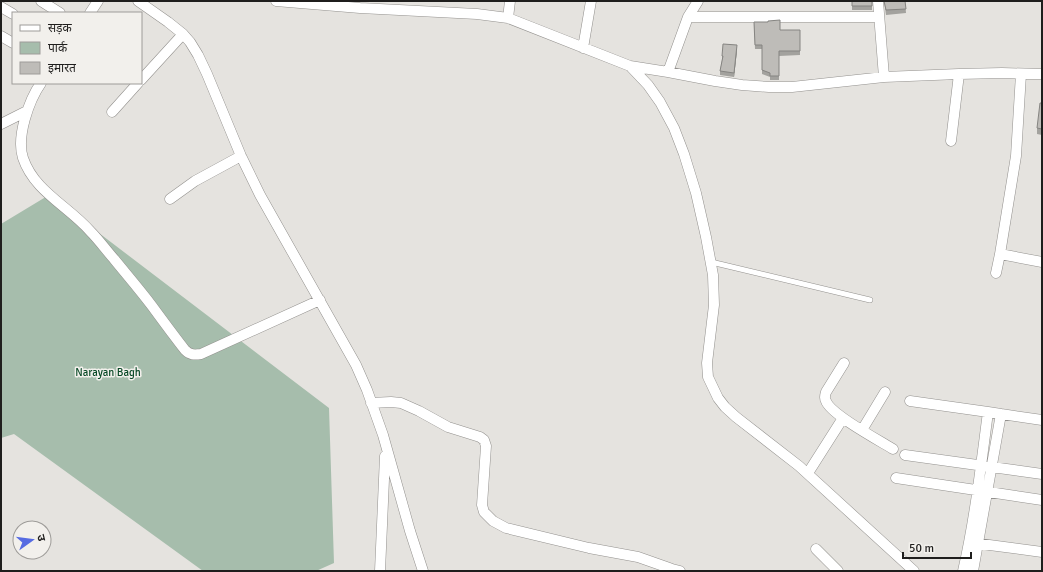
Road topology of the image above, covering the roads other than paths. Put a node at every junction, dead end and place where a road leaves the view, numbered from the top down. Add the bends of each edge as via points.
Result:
1 (41, 1) edge
2 (98, 1) edge
3 (138, 1) edge
4 (276, 1) edge
5 (510, 1) edge
6 (591, 1) edge
7 (698, 1) edge
8 (878, 1) edge
9 (1, 7) edge
10 (58, 12) edge
11 (91, 12) edge
12 (12, 13) edge
13 (688, 17) junction
14 (879, 17) junction
15 (508, 18) junction
16 (183, 34) junction
17 (1, 36) edge
18 (12, 42) edge
19 (584, 48) junction
20 (630, 66) junction
21 (668, 72) junction
22 (958, 74) junction
23 (1021, 74) junction
24 (1042, 74) edge
25 (884, 77) junction
26 (142, 79) edge
27 (40, 84) edge
28 (137, 84) edge
29 (27, 111) junction
30 (112, 112) dead end
31 (1, 124) edge
32 (951, 142) dead end
33 (241, 156) junction
34 (170, 199) dead end
35 (1000, 254) junction
36 (711, 262) junction
37 (1042, 262) edge
38 (996, 273) dead end
39 (320, 300) junction
40 (870, 300) dead end
41 (844, 363) dead end
42 (885, 392) dead end
43 (910, 400) dead end
44 (372, 403) junction
45 (988, 412) junction
46 (1002, 414) junction
47 (843, 418) junction
48 (1042, 420) edge
49 (862, 430) junction
50 (386, 446) junction
51 (893, 449) dead end
52 (905, 455) dead end
53 (981, 465) junction
54 (992, 468) junction
55 (808, 473) junction
56 (1042, 474) edge
57 (896, 478) dead end
58 (977, 491) junction
59 (988, 492) junction
60 (1042, 500) edge
61 (974, 543) junction
62 (816, 549) dead end
63 (1042, 552) edge
64 (380, 571) edge
65 (424, 571) edge
66 (680, 571) edge
67 (838, 571) edge
68 (914, 571) edge
69 (963, 571) edge
70 (974, 571) edge

1 - 10 street
2 - 11 street
3 - 16 street
4 - 15 street
5 - 15 street
6 - 19 street
7 - 13 street
8 - 14 street
9 - 12 street
13 - 14 street
13 - 21 street
14 - 25 street
15 - 19 street
16 - 26 street
16 - 33 street via 194,48 204,68
17 - 18 street
19 - 20 street
20 - 21 street
20 - 36 street via 648,85 674,128 696,193
21 - 25 street via 769,87
22 - 23 street
22 - 25 street
22 - 32 street
23 - 24 street
23 - 35 street via 1016,156
27 - 29 street
28 - 30 street
29 - 31 street
29 - 39 street via 21,151 34,179 91,231 189,354 201,354
33 - 34 street via 195,181
33 - 39 street via 269,213
35 - 37 street
35 - 38 street
36 - 40 lane
36 - 55 street via 714,305 707,363 712,386 718,398 736,417
39 - 44 street via 356,365
41 - 47 street via 825,397 829,407
42 - 49 street
43 - 45 street
44 - 50 street
44 - 66 street via 401,403 442,424 484,440 486,446 482,506 493,521 506,528 638,557
45 - 46 street
45 - 53 street
46 - 48 street
46 - 54 street
47 - 49 street
47 - 55 street
49 - 51 street
50 - 64 street
50 - 65 street
52 - 53 street
53 - 54 street
53 - 58 street
54 - 56 street
54 - 59 street
55 - 68 street
57 - 58 street
58 - 59 street
58 - 61 street
59 - 60 street
59 - 61 street
61 - 63 street
61 - 69 street
61 - 70 street
62 - 67 street

